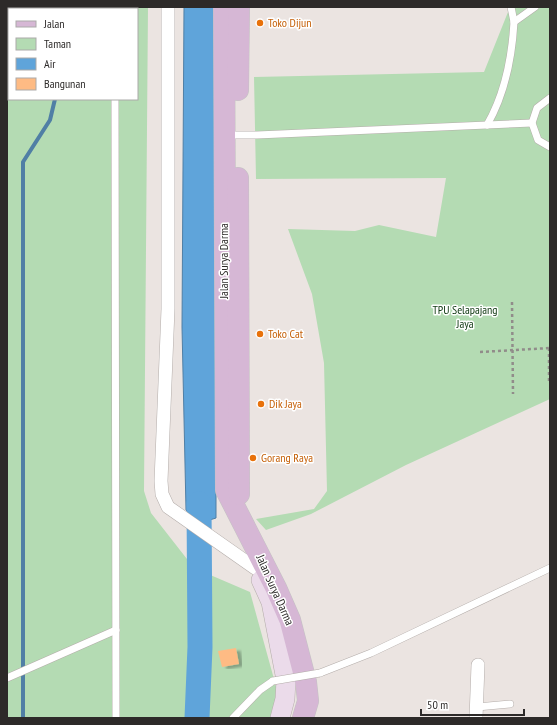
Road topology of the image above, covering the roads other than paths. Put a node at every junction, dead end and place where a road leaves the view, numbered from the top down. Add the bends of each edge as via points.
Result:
1 (168, 7) edge
2 (224, 7) edge
3 (239, 7) edge
4 (511, 7) edge
5 (535, 7) edge
6 (514, 22) junction
7 (550, 98) edge
8 (115, 100) edge
9 (532, 123) junction
10 (487, 125) junction
11 (231, 135) junction
12 (550, 147) edge
13 (238, 512) junction
14 (255, 568) junction
15 (550, 568) edge
16 (116, 630) junction
17 (478, 665) dead end
18 (7, 678) edge
19 (510, 704) dead end
20 (476, 713) edge
21 (116, 718) edge
22 (233, 718) edge
23 (280, 718) edge
24 (303, 718) edge

1 - 14 street via 168,309 160,481 162,494 168,507
2 - 11 main road, Jalan Surya Darma
3 - 11 main road, Jalan Surya Darma
4 - 6 lane
5 - 6 lane
6 - 10 lane via 506,80
7 - 9 lane via 537,108
8 - 16 lane
9 - 10 lane
9 - 12 lane via 538,140
10 - 11 lane
11 - 13 main road, Jalan Surya Darma via 240,455
13 - 14 main road via 238,537
13 - 24 main road, Jalan Surya Darma via 290,620 306,682 308,701
14 - 23 main road via 271,602 286,680
15 - 22 lane, bridge via 371,654 320,673 274,681 260,690
16 - 18 lane
16 - 21 lane
17 - 20 street
19 - 20 lane

